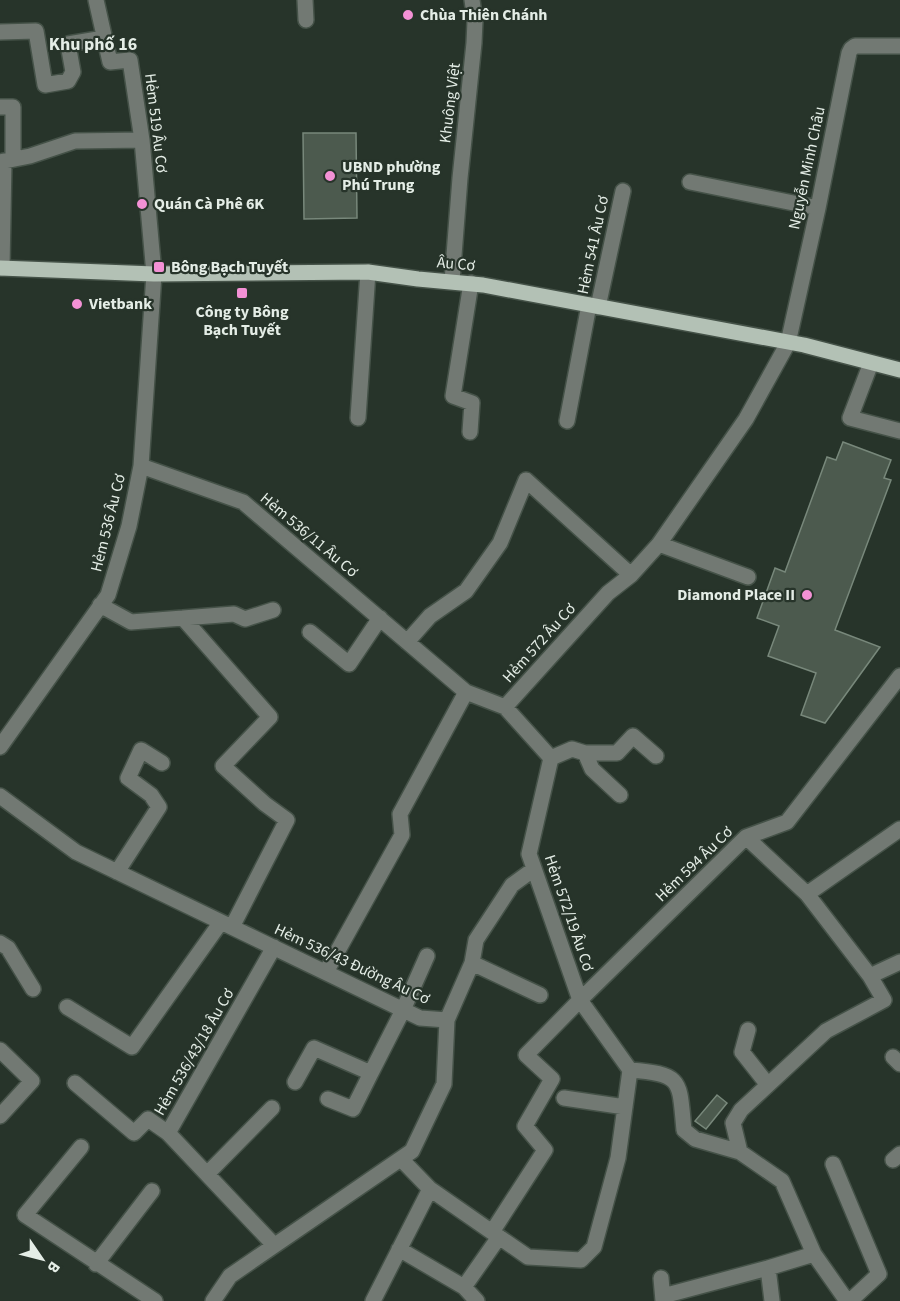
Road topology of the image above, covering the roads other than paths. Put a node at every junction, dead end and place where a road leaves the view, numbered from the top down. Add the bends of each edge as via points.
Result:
1 (96, 0) edge
2 (305, 0) edge
3 (472, 0) edge
4 (306, 20) dead end
5 (0, 32) edge
6 (104, 38) junction
7 (900, 46) edge
8 (0, 107) edge
9 (142, 140) junction
10 (6, 161) edge
11 (690, 182) dead end
12 (623, 191) dead end
13 (818, 208) junction
14 (1, 268) edge
15 (368, 272) junction
16 (154, 274) junction
17 (453, 281) junction
18 (471, 284) junction
19 (593, 306) junction
20 (788, 343) junction
21 (871, 363) junction
22 (900, 370) edge
23 (358, 418) dead end
24 (567, 421) dead end
25 (900, 431) edge
26 (470, 432) dead end
27 (141, 466) junction
28 (659, 544) junction
29 (631, 575) junction
30 (748, 577) dead end
31 (100, 605) junction
32 (273, 610) dead end
33 (183, 618) junction
34 (380, 618) junction
35 (310, 632) dead end
36 (407, 642) junction
37 (900, 676) edge
38 (466, 692) junction
39 (505, 707) junction
40 (0, 747) edge
41 (585, 753) junction
42 (656, 756) dead end
43 (551, 758) junction
44 (162, 763) dead end
45 (620, 795) dead end
46 (0, 796) edge
47 (900, 829) edge
48 (746, 837) junction
49 (534, 869) junction
50 (117, 872) junction
51 (807, 894) junction
52 (226, 924) junction
53 (0, 943) edge
54 (274, 947) junction
55 (427, 956) dead end
56 (900, 962) edge
57 (472, 963) junction
58 (326, 972) junction
59 (870, 976) junction
60 (33, 989) dead end
61 (540, 995) dead end
62 (580, 1000) junction
63 (67, 1007) dead end
64 (403, 1010) junction
65 (447, 1020) junction
66 (748, 1030) dead end
67 (0, 1050) edge
68 (630, 1070) junction
69 (371, 1073) junction
70 (295, 1082) dead end
71 (75, 1083) dead end
72 (768, 1085) junction
73 (564, 1098) dead end
74 (328, 1099) dead end
75 (625, 1107) junction
76 (272, 1108) dead end
77 (0, 1116) edge
78 (168, 1133) junction
79 (81, 1147) dead end
80 (740, 1152) junction
81 (401, 1159) junction
82 (833, 1164) dead end
83 (207, 1174) junction
84 (430, 1189) junction
85 (152, 1191) dead end
86 (496, 1235) junction
87 (274, 1245) junction
88 (399, 1249) junction
89 (814, 1254) junction
90 (96, 1264) junction
91 (768, 1268) junction
92 (661, 1278) dead end
93 (464, 1287) junction
94 (663, 1298) edge
95 (155, 1301) edge
96 (213, 1301) edge
97 (373, 1301) edge
98 (477, 1301) edge
99 (772, 1301) edge
100 (848, 1301) edge

1 - 6 street, Hẻm 519 Âu Cơ
2 - 4 street
3 - 17 street, Khuông Việt via 474,43
5 - 6 street via 36,32 45,85 68,81 72,72 68,44
6 - 9 street, Hẻm 519 Âu Cơ via 110,62 130,60
7 - 13 street, Nguyễn Minh Châu via 861,45 851,49
8 - 10 street via 14,107
9 - 10 street via 75,141
9 - 16 street, Hẻm 519 Âu Cơ
10 - 14 street
11 - 13 street
12 - 19 street, Hẻm 541 Âu Cơ
13 - 20 street, Nguyễn Minh Châu
14 - 16 main road, Âu Cơ
15 - 16 main road, Âu Cơ
15 - 17 main road, Âu Cơ
15 - 23 street
16 - 27 street, Hẻm 536 Âu Cơ
17 - 18 main road, Âu Cơ
18 - 19 main road, Âu Cơ
18 - 26 street via 453,396 472,403
19 - 20 main road, Âu Cơ
19 - 24 street, Hẻm 541 Âu Cơ
20 - 21 main road, Âu Cơ
20 - 28 street, Hẻm 572 Âu Cơ via 746,419
21 - 22 main road, Âu Cơ
21 - 25 street via 850,418
27 - 31 street, Hẻm 536 Âu Cơ via 129,526 108,595
27 - 34 street, Hẻm 536/11 Âu Cơ via 243,502
28 - 29 street, Hẻm 572 Âu Cơ
28 - 30 street
29 - 36 street via 526,480 500,543 466,591 430,616
29 - 39 street, Hẻm 572 Âu Cơ via 608,593
31 - 33 street via 131,622
31 - 40 street, Hẻm 536 Âu Cơ
32 - 33 street via 245,619 234,614
33 - 52 street via 270,717 223,766 287,820
34 - 35 street via 349,664
34 - 36 street, Hẻm 536/11 Âu Cơ
36 - 38 street, Hẻm 572 Âu Cơ
37 - 48 street, Hẻm 594 Âu Cơ via 787,822
38 - 39 street, Hẻm 572 Âu Cơ
38 - 58 street via 400,814 402,835
39 - 43 street
41 - 42 street via 617,753 633,736
41 - 43 street via 572,749
41 - 45 street via 592,769
43 - 49 street, Hẻm 572/19 Âu Cơ via 529,854
44 - 50 street via 141,750 128,778 151,795 159,807
46 - 50 street, Hẻm 536/43 Đường Âu Cơ via 76,852
47 - 51 street
48 - 51 street
48 - 62 street, Hẻm 594 Âu Cơ
49 - 57 street via 512,885 476,940
49 - 62 street, Hẻm 572/19 Âu Cơ
50 - 52 street, Hẻm 536/43 Đường Âu Cơ
51 - 59 street
52 - 54 street, Hẻm 536/43 Đường Âu Cơ
52 - 63 street via 132,1047
53 - 60 street via 8,948
54 - 58 street, Hẻm 536/43 Đường Âu Cơ
54 - 78 street, Hẻm 536/43/18 Âu Cơ
55 - 64 street
56 - 59 street
57 - 61 street
57 - 65 street
58 - 64 street, Hẻm 536/43 Đường Âu Cơ
59 - 72 street via 884,1000 826,1030
62 - 68 street, Hẻm 572/19 Âu Cơ
62 - 86 street via 526,1055 552,1079 525,1126 545,1150
64 - 65 street, Hẻm 536/43 Đường Âu Cơ via 420,1018
64 - 69 street
65 - 81 street via 444,1084 412,1151
66 - 72 street via 742,1052
67 - 77 street via 32,1081
68 - 75 street
68 - 80 street via 650,1071 676,1083 684,1130 695,1139
69 - 70 street via 314,1048
69 - 74 street via 353,1109
71 - 78 street via 134,1133 148,1119
72 - 80 street via 733,1123
73 - 75 street
75 - 86 street via 618,1158 594,1247 581,1260 528,1257
76 - 83 street
78 - 83 street, Hẻm 536/43/18 Âu Cơ
79 - 90 street via 25,1215
80 - 89 street via 782,1181
81 - 84 street
81 - 87 street
82 - 100 street via 879,1274
83 - 87 street, Hẻm 536/43/18 Âu Cơ
84 - 86 street
84 - 88 street
85 - 90 street
86 - 93 street
87 - 96 street via 230,1276
88 - 93 street
88 - 97 street
89 - 91 street
89 - 100 street
90 - 95 street
91 - 94 street
91 - 99 street
92 - 94 street
93 - 98 street

